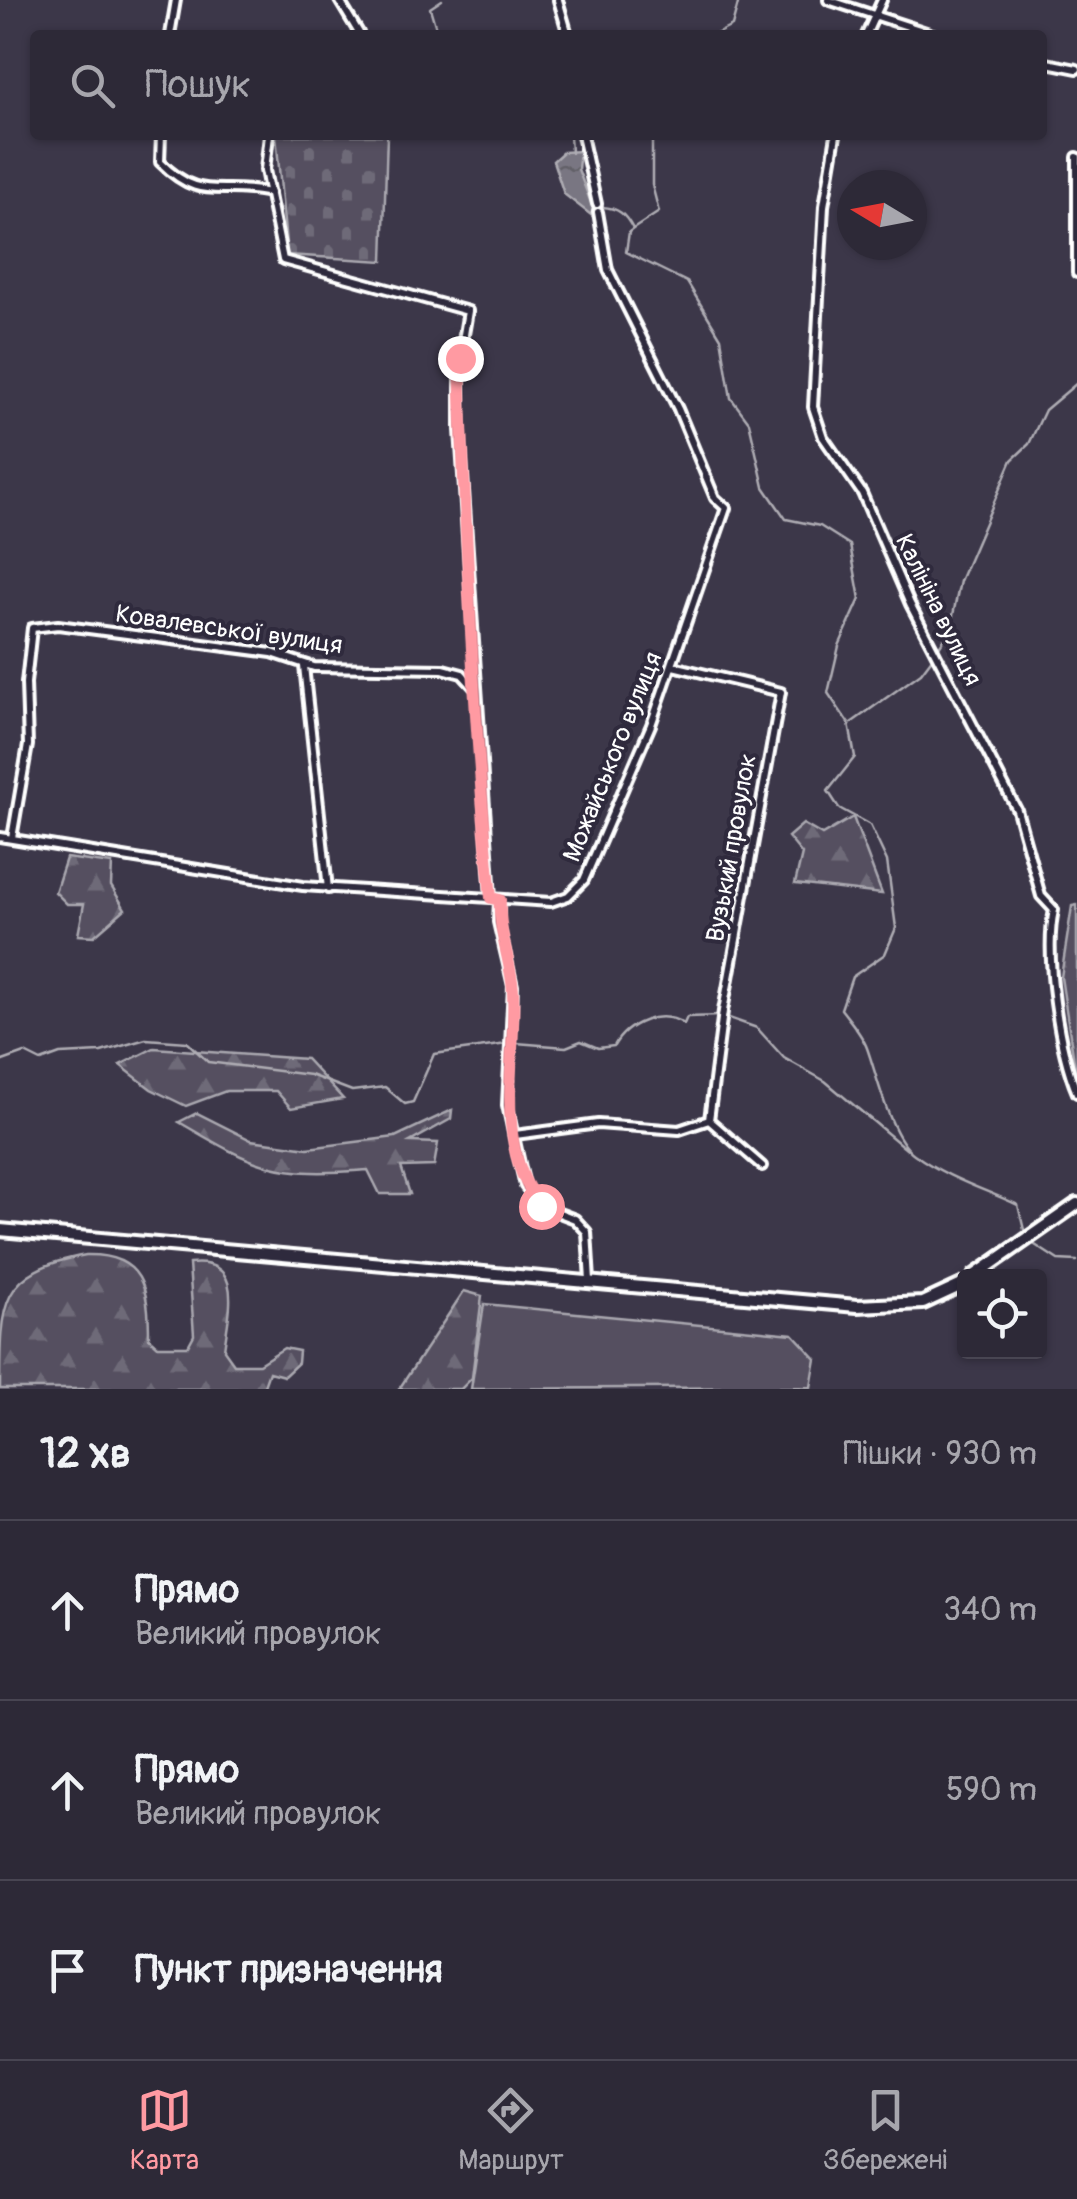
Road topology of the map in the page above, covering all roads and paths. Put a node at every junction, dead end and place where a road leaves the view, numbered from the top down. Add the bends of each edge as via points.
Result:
1 (176, 0) edge
2 (340, 0) edge
3 (558, 0) edge
4 (828, 0) edge
5 (882, 0) edge
6 (873, 17) junction
7 (171, 30) edge
8 (354, 30) edge
9 (567, 30) edge
10 (868, 30) edge
11 (917, 30) edge
12 (1047, 63) edge
13 (1077, 69) edge
14 (160, 140) edge
15 (268, 140) edge
16 (583, 140) edge
17 (835, 140) edge
18 (1077, 157) edge
19 (270, 192) junction
20 (1077, 273) edge
21 (304, 666) junction
22 (674, 666) junction
23 (474, 687) junction
24 (0, 837) edge
25 (12, 838) junction
26 (328, 889) junction
27 (495, 899) junction
28 (1077, 1094) edge
29 (709, 1120) junction
30 (515, 1135) junction
31 (762, 1166) dead end
32 (1077, 1204) edge
33 (0, 1230) edge
34 (984, 1269) edge
35 (590, 1283) junction
36 (957, 1287) edge

1 - 7 street
2 - 8 street
3 - 9 street
4 - 6 street
5 - 6 street
6 - 10 street
6 - 11 street
12 - 13 street
14 - 19 street via 160,162 181,183 203,191 238,186
15 - 19 street
16 - 22 street, Можайського вулиця via 608,270 715,498 726,508
17 - 28 street, Калініна вулиця via 824,206 813,407 1017,810 1042,896 1054,910 1049,960 1064,1064
18 - 20 street
19 - 23 street via 283,260 468,311 460,430
21 - 23 street, Ковалевської вулиця via 443,668
21 - 25 street, Ковалевської вулиця via 272,653 58,625 32,628 28,745
21 - 26 street
22 - 27 street, Можайського вулиця via 584,880 551,902
22 - 29 street, Вузький провулок via 781,692
23 - 27 street
24 - 25 street, Можайського вулиця
25 - 26 street, Можайського вулиця
26 - 27 street, Можайського вулиця
27 - 30 street via 513,986 506,1094
29 - 30 street via 679,1130 598,1124
29 - 31 street
30 - 35 street via 525,1186 541,1206 587,1232
32 - 34 main road
33 - 35 main road
35 - 36 main road via 878,1307 923,1303

